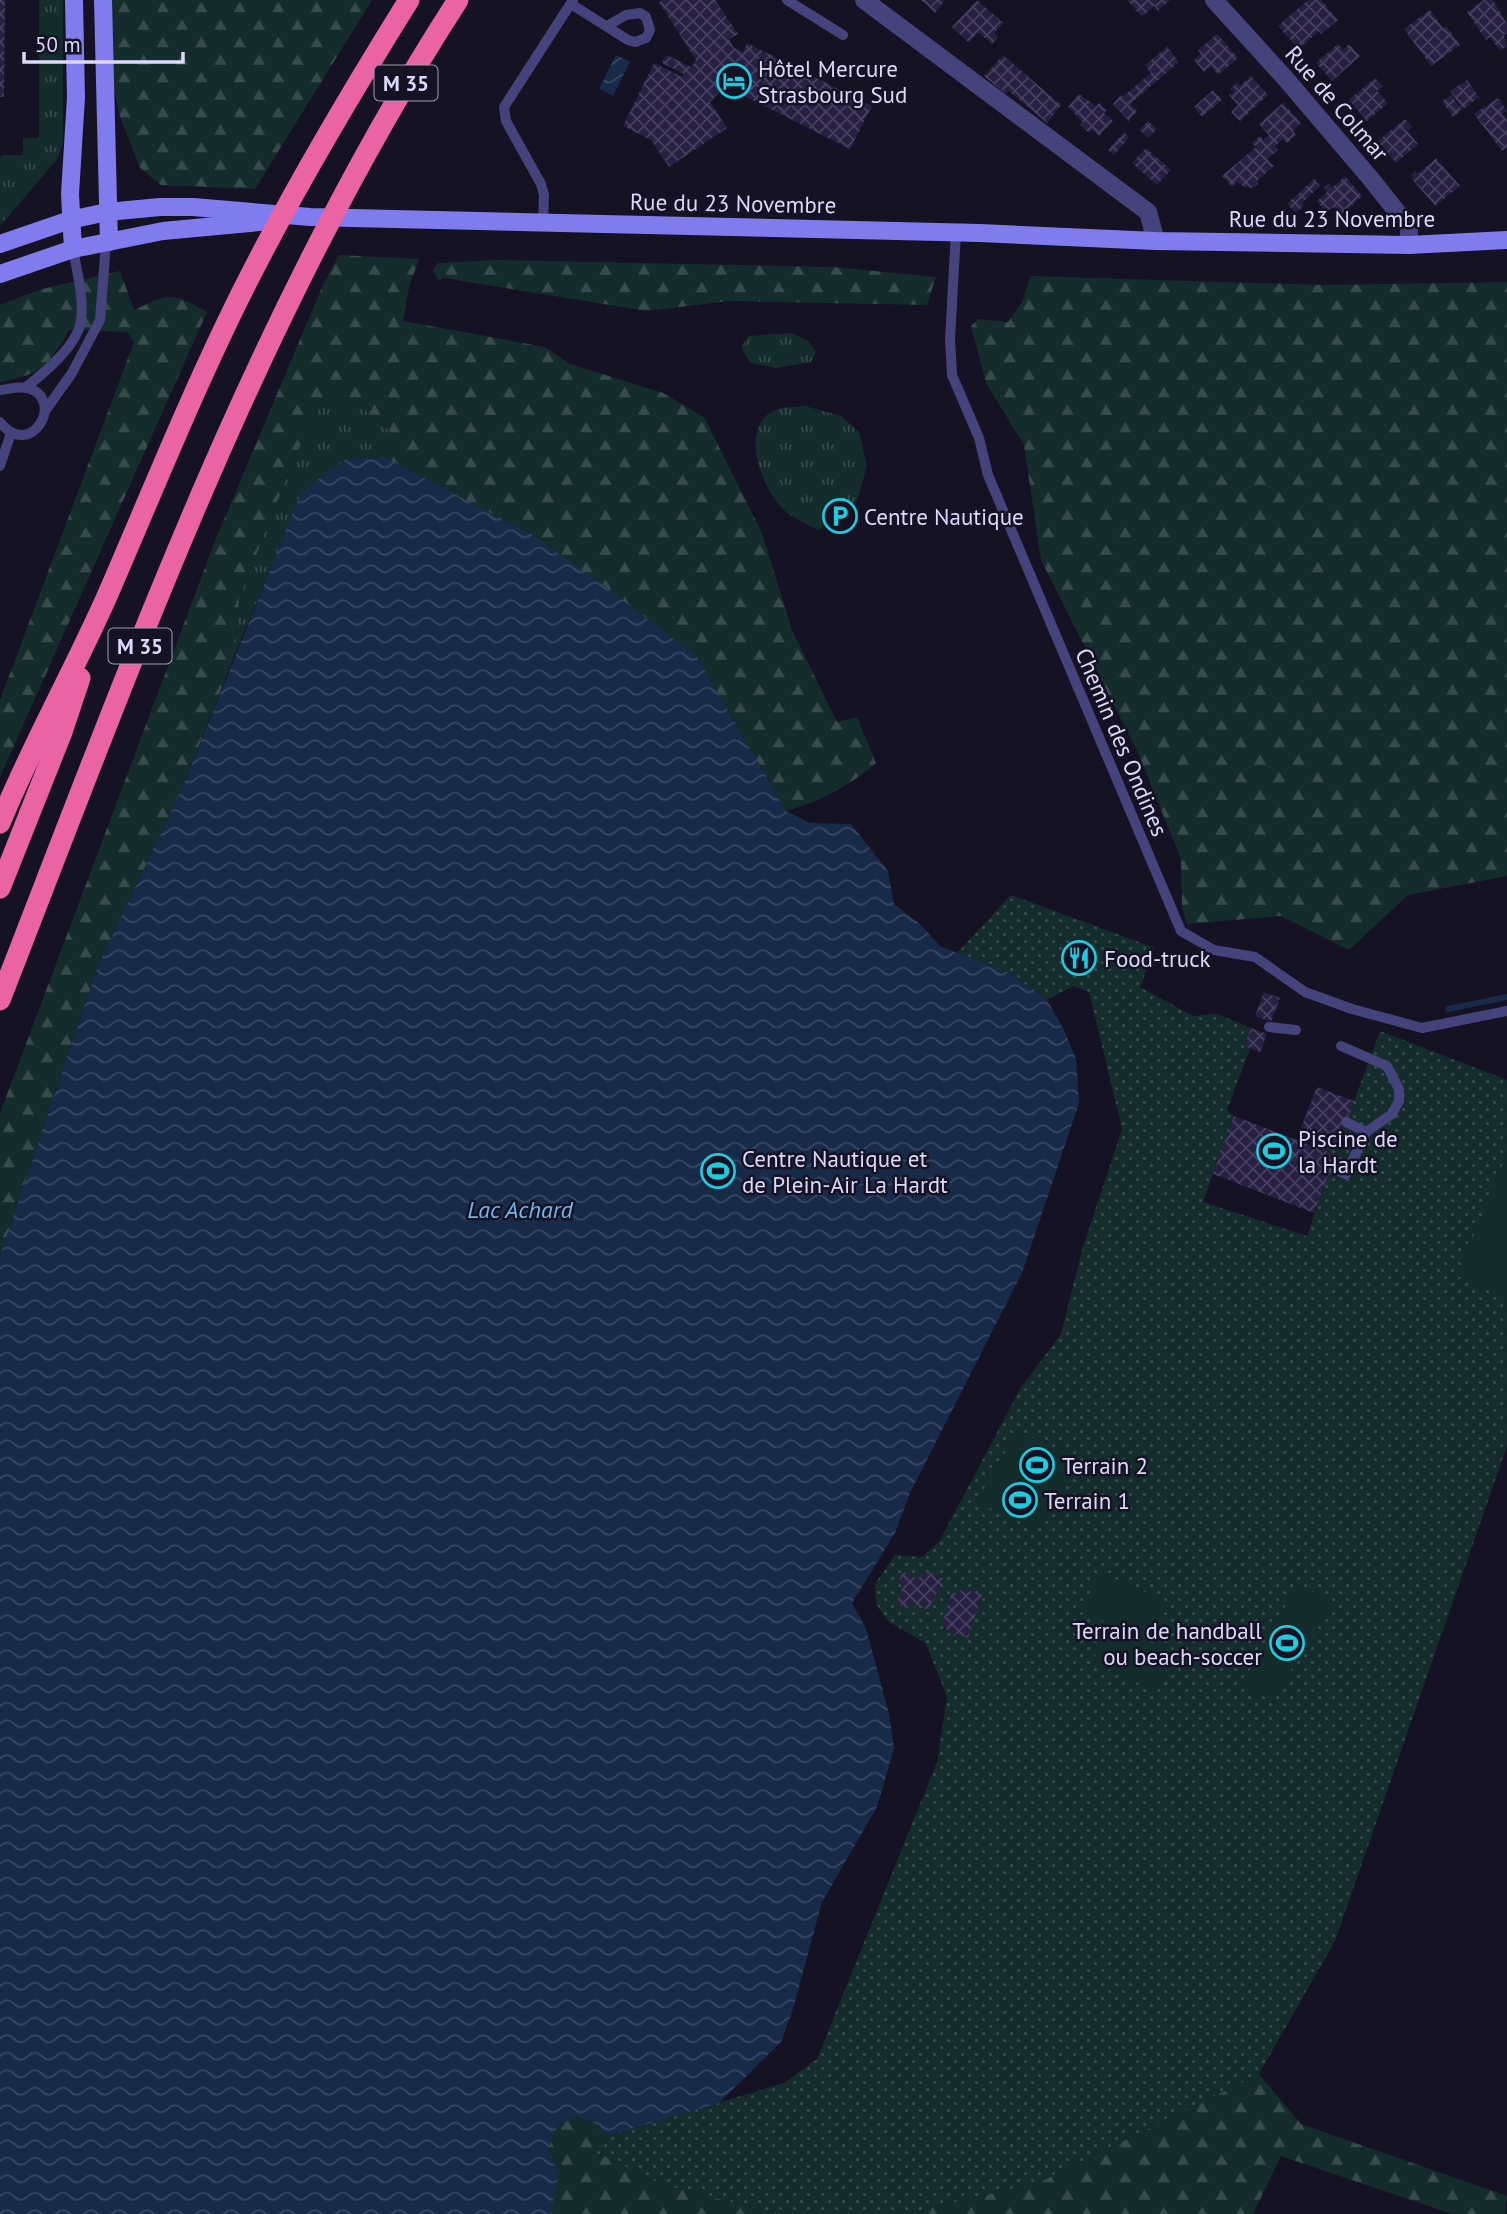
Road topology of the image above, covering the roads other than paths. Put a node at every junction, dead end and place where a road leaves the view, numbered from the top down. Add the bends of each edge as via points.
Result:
1 (75, 0) edge
2 (103, 0) edge
3 (409, 0) edge
4 (458, 0) edge
5 (787, 0) edge
6 (864, 0) edge
7 (1214, 0) edge
8 (572, 2) edge
9 (607, 26) dead end
10 (843, 35) dead end
11 (107, 212) junction
12 (310, 217) junction
13 (70, 220) junction
14 (543, 223) junction
15 (956, 232) junction
16 (1507, 240) edge
17 (1156, 241) junction
18 (107, 242) junction
19 (0, 244) edge
20 (1409, 245) junction
21 (73, 249) junction
22 (0, 274) edge
23 (25, 388) junction
24 (12, 389) junction
25 (0, 390) edge
26 (0, 400) edge
27 (45, 411) junction
28 (0, 422) edge
29 (11, 433) junction
30 (2, 461) edge
31 (107, 596) junction
32 (0, 823) edge
33 (0, 888) edge
34 (0, 1000) edge
35 (1507, 1011) edge
36 (1269, 1027) dead end
37 (1296, 1030) dead end
38 (1341, 1046) dead end
39 (1346, 1122) dead end
40 (1366, 1132) junction
41 (1331, 1168) dead end

1 - 13 main road
2 - 11 main road
3 - 31 highway, M 35 via 309,165 245,285
4 - 34 highway, M 35 via 397,98 291,295 219,452
5 - 10 lane
6 - 17 street via 1149,212
7 - 20 street, Rue de Colmar via 1371,179 1409,227
8 - 9 lane
8 - 14 lane via 504,107 506,121 541,184
11 - 12 main road, Rue du 23 Novembre via 193,206
11 - 13 main road, Rue du 23 Novembre
11 - 18 main road
12 - 14 main road, Rue du 23 Novembre
12 - 18 main road, Rue du 23 Novembre via 163,231
13 - 19 main road, Rue du 23 Novembre
13 - 21 main road
14 - 15 main road, Rue du 23 Novembre
15 - 17 main road, Rue du 23 Novembre
15 - 35 lane, Chemin des Ondines via 952,375 979,438 988,475 1181,932 1214,950 1255,957 1305,992 1422,1028
16 - 20 main road, Rue du 23 Novembre
17 - 20 main road, Rue du 23 Novembre
18 - 21 main road, Rue du 23 Novembre
18 - 27 lane via 100,320
21 - 22 main road, Rue du 23 Novembre
21 - 23 lane via 81,323 56,361
23 - 24 lane
23 - 27 lane via 40,396
24 - 25 lane
24 - 26 lane
27 - 29 lane via 34,431
28 - 29 lane
29 - 30 lane
31 - 32 highway
31 - 33 highway, M 35 via 62,732
36 - 37 lane
38 - 40 lane via 1387,1066 1399,1089 1392,1114
39 - 40 lane
40 - 41 lane via 1346,1174

